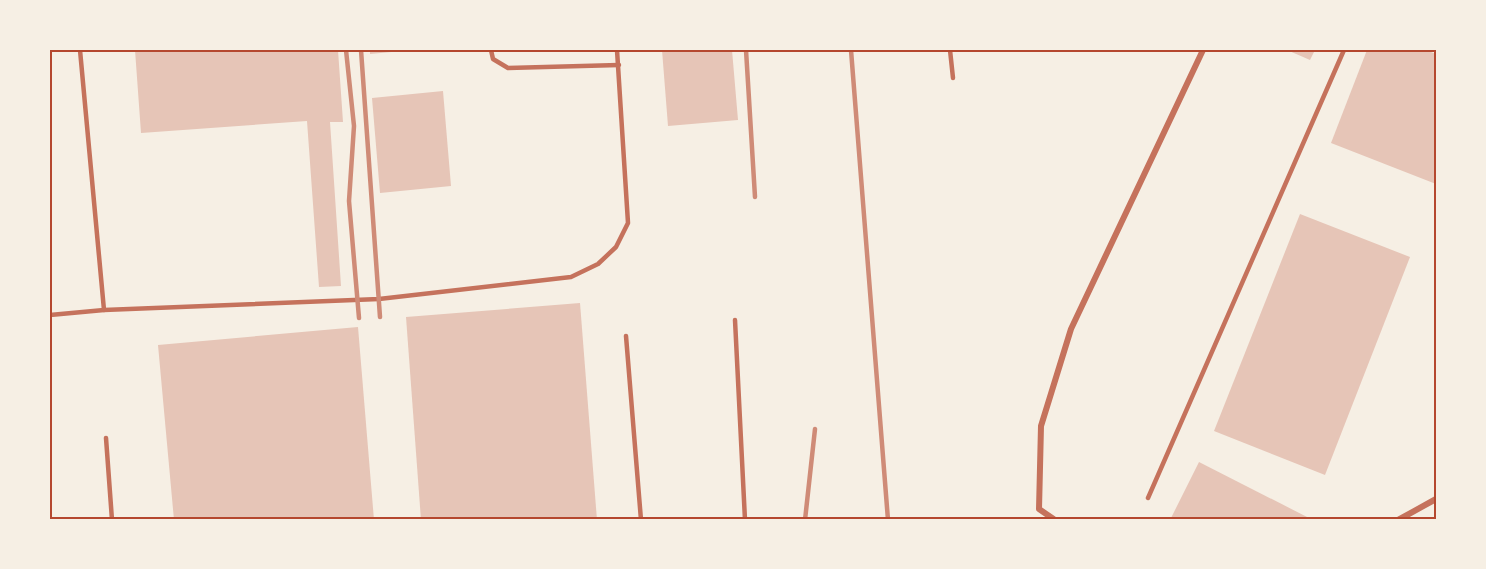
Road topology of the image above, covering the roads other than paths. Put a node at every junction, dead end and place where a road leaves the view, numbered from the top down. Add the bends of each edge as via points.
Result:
1 (80, 50) edge
2 (491, 50) edge
3 (617, 50) edge
4 (950, 50) edge
5 (1203, 50) edge
6 (1344, 50) edge
7 (619, 65) junction
8 (953, 78) dead end
9 (104, 310) junction
10 (50, 315) edge
11 (735, 320) dead end
12 (626, 336) dead end
13 (106, 438) dead end
14 (1148, 498) dead end
15 (1437, 500) edge
16 (112, 519) edge
17 (641, 519) edge
18 (746, 519) edge
19 (1055, 519) edge
20 (1398, 519) edge

1 - 9 lane
2 - 7 lane via 493,59 508,68
3 - 7 lane
4 - 8 lane
5 - 19 street via 1071,329 1041,426 1039,509
6 - 14 lane
7 - 9 lane via 628,223 616,247 598,264 571,277 379,299
9 - 10 lane
11 - 18 lane
12 - 17 lane
13 - 16 lane
15 - 20 street

